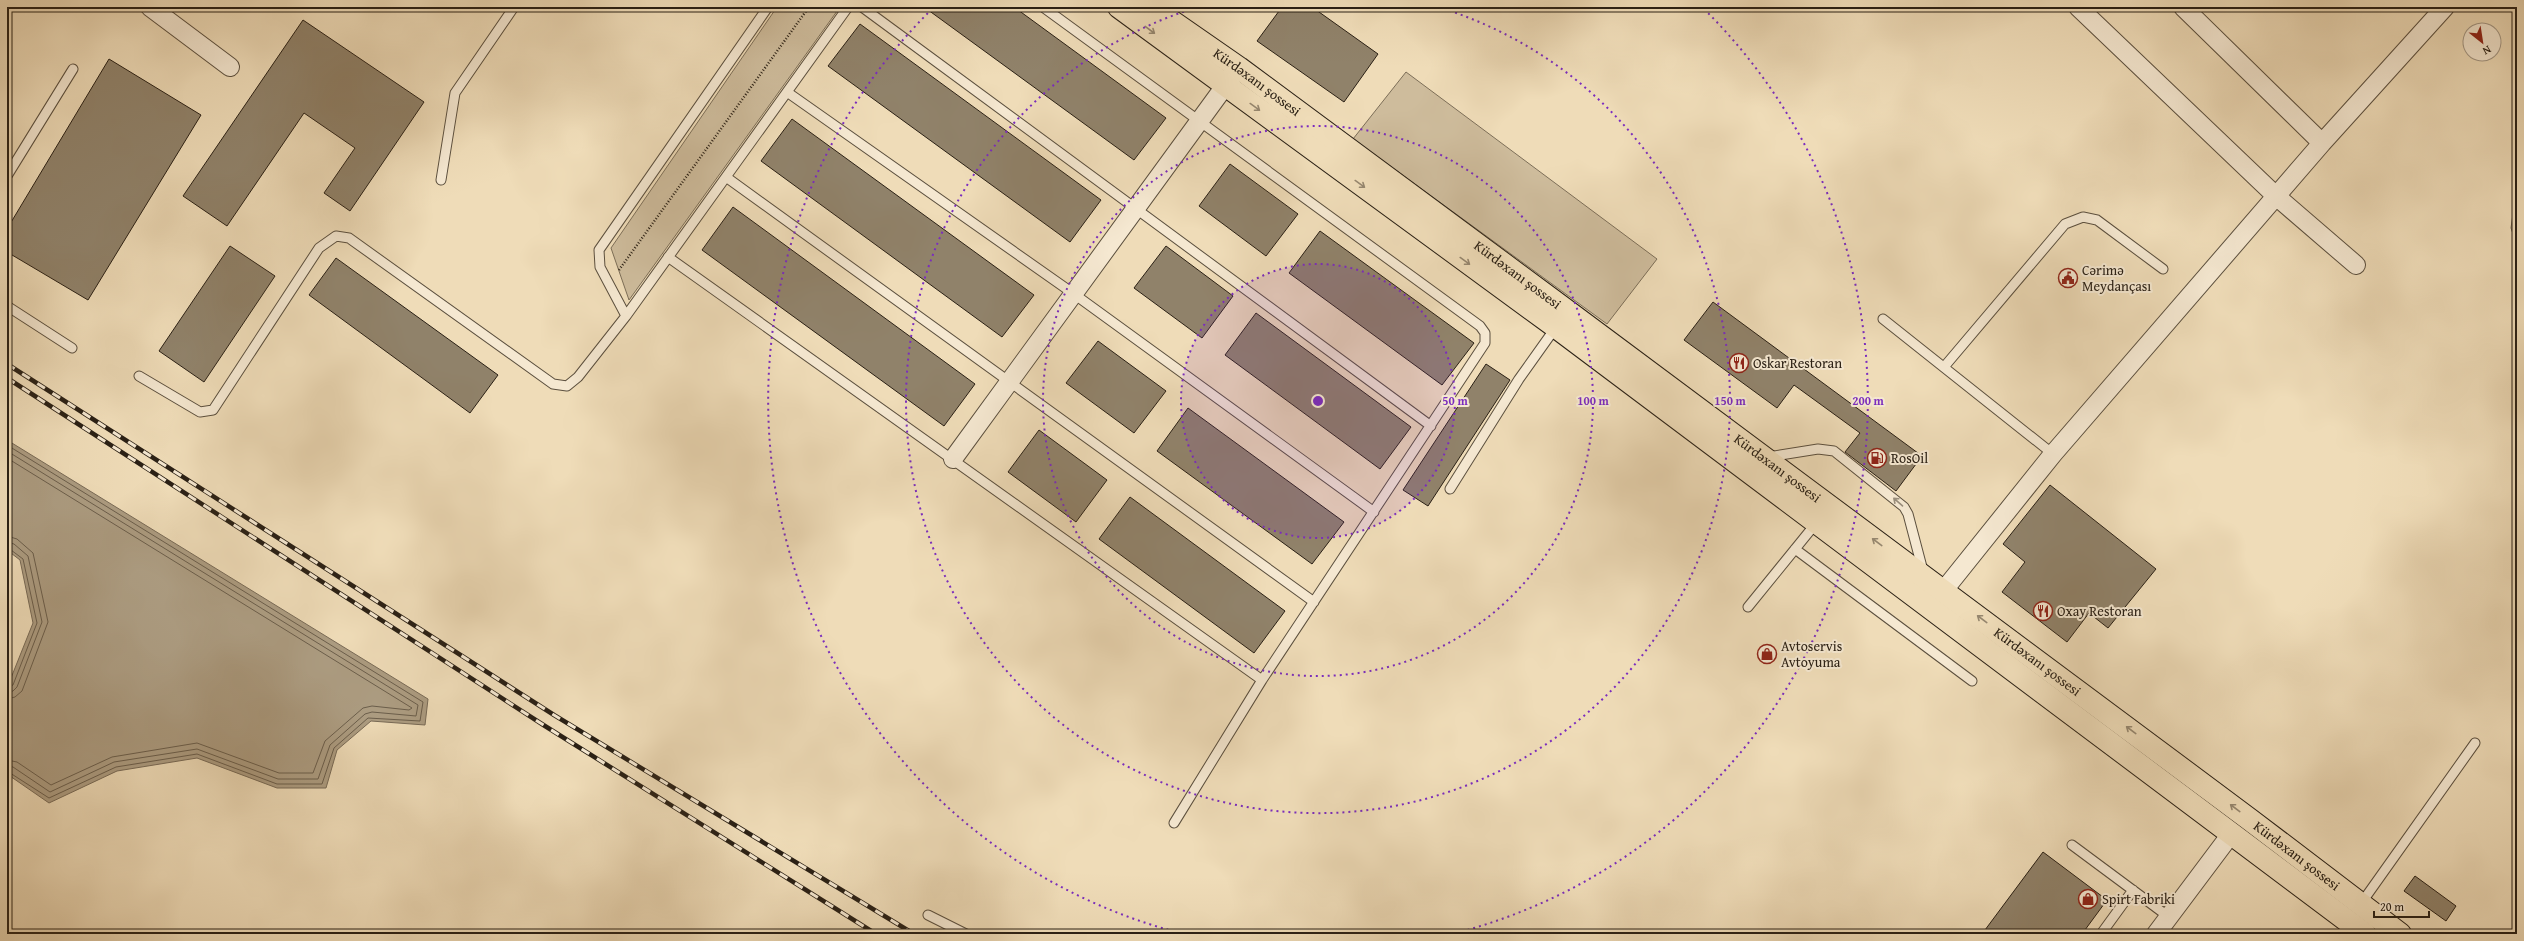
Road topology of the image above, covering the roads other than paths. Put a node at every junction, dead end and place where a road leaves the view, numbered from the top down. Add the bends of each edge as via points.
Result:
1 (150, 7) edge
2 (514, 7) edge
3 (768, 7) edge
4 (848, 7) edge
5 (862, 7) edge
6 (1043, 7) edge
7 (1119, 7) edge
8 (1151, 7) edge
9 (2078, 7) edge
10 (2183, 7) edge
11 (2445, 7) edge
12 (230, 67) dead end
13 (1238, 68) junction
14 (73, 69) dead end
15 (1226, 86) junction
16 (787, 92) junction
17 (1200, 121) junction
18 (2322, 143) junction
19 (7, 176) edge
20 (726, 177) junction
21 (441, 180) dead end
22 (2277, 197) junction
23 (1137, 208) junction
24 (668, 257) junction
25 (2356, 265) dead end
26 (2163, 269) dead end
27 (1074, 294) junction
28 (7, 306) edge
29 (626, 316) junction
30 (1884, 319) dead end
31 (1556, 327) junction
32 (72, 348) dead end
33 (1944, 367) junction
34 (139, 376) dead end
35 (1010, 382) junction
36 (1431, 426) junction
37 (2053, 454) junction
38 (1765, 458) junction
39 (953, 459) junction
40 (1450, 489) dead end
41 (1374, 512) junction
42 (1817, 522) junction
43 (1795, 549) junction
44 (1918, 585) junction
45 (1944, 590) junction
46 (1314, 602) junction
47 (1748, 606) dead end
48 (1262, 680) junction
49 (1972, 681) dead end
50 (2475, 743) dead end
51 (1174, 823) dead end
52 (2231, 834) junction
53 (2072, 845) dead end
54 (2133, 890) junction
55 (2360, 904) junction
56 (928, 915) dead end
57 (2169, 916) junction
58 (2359, 932) edge
59 (966, 934) edge
60 (2101, 934) edge
61 (2156, 934) edge
62 (2400, 934) edge

1 - 12 street
2 - 21 lane via 455,93
3 - 29 lane via 599,250 600,266
4 - 16 lane
5 - 23 lane
6 - 17 lane
7 -> 15 main road, Kürdəxanı şossesi
8 - 13 main road, Kürdəxanı şossesi
9 - 22 street
10 - 18 street
11 - 18 street
13 - 15 street
13 - 38 main road, Kürdəxanı şossesi
14 - 19 lane
15 - 17 street
15 -> 31 main road, Kürdəxanı şossesi
16 - 20 lane
16 - 27 lane
17 - 23 street
17 - 36 lane via 1480,326 1485,334 1485,343
18 - 22 street
20 - 24 lane
20 - 35 lane
22 - 25 street
22 - 37 street
23 - 27 street
23 - 36 lane
24 - 29 lane
24 - 39 lane
26 - 33 lane via 2097,220 2083,216 2064,224
27 - 35 street
27 - 41 lane
28 - 32 lane
29 - 34 lane via 578,377 567,386 554,384 349,238 336,236 319,248 213,410 200,412
30 - 33 lane
31 - 40 lane via 1519,379
31 - 42 main road, Kürdəxanı şossesi
33 - 37 lane
35 - 39 street
35 - 46 lane
36 - 41 lane
37 - 45 street
44 -> 38 main road, Kürdəxanı şossesi
44 -> 38 lane via 1908,514 1904,507 1834,451 1818,449
39 - 48 lane
41 - 46 lane
42 - 43 lane
42 - 44 main road, Kürdəxanı şossesi
43 - 47 lane
43 - 49 lane
44 - 45 main road, Kürdəxanı şossesi
44 - 52 main road, Kürdəxanı şossesi
55 -> 45 main road, Kürdəxanı şossesi
46 - 48 lane
48 - 51 lane
50 - 55 lane
52 - 57 street
52 - 58 main road, Kürdəxanı şossesi
53 - 54 lane
54 - 57 lane
54 - 60 lane
55 - 62 main road, Kürdəxanı şossesi
56 - 59 lane
57 - 61 street

